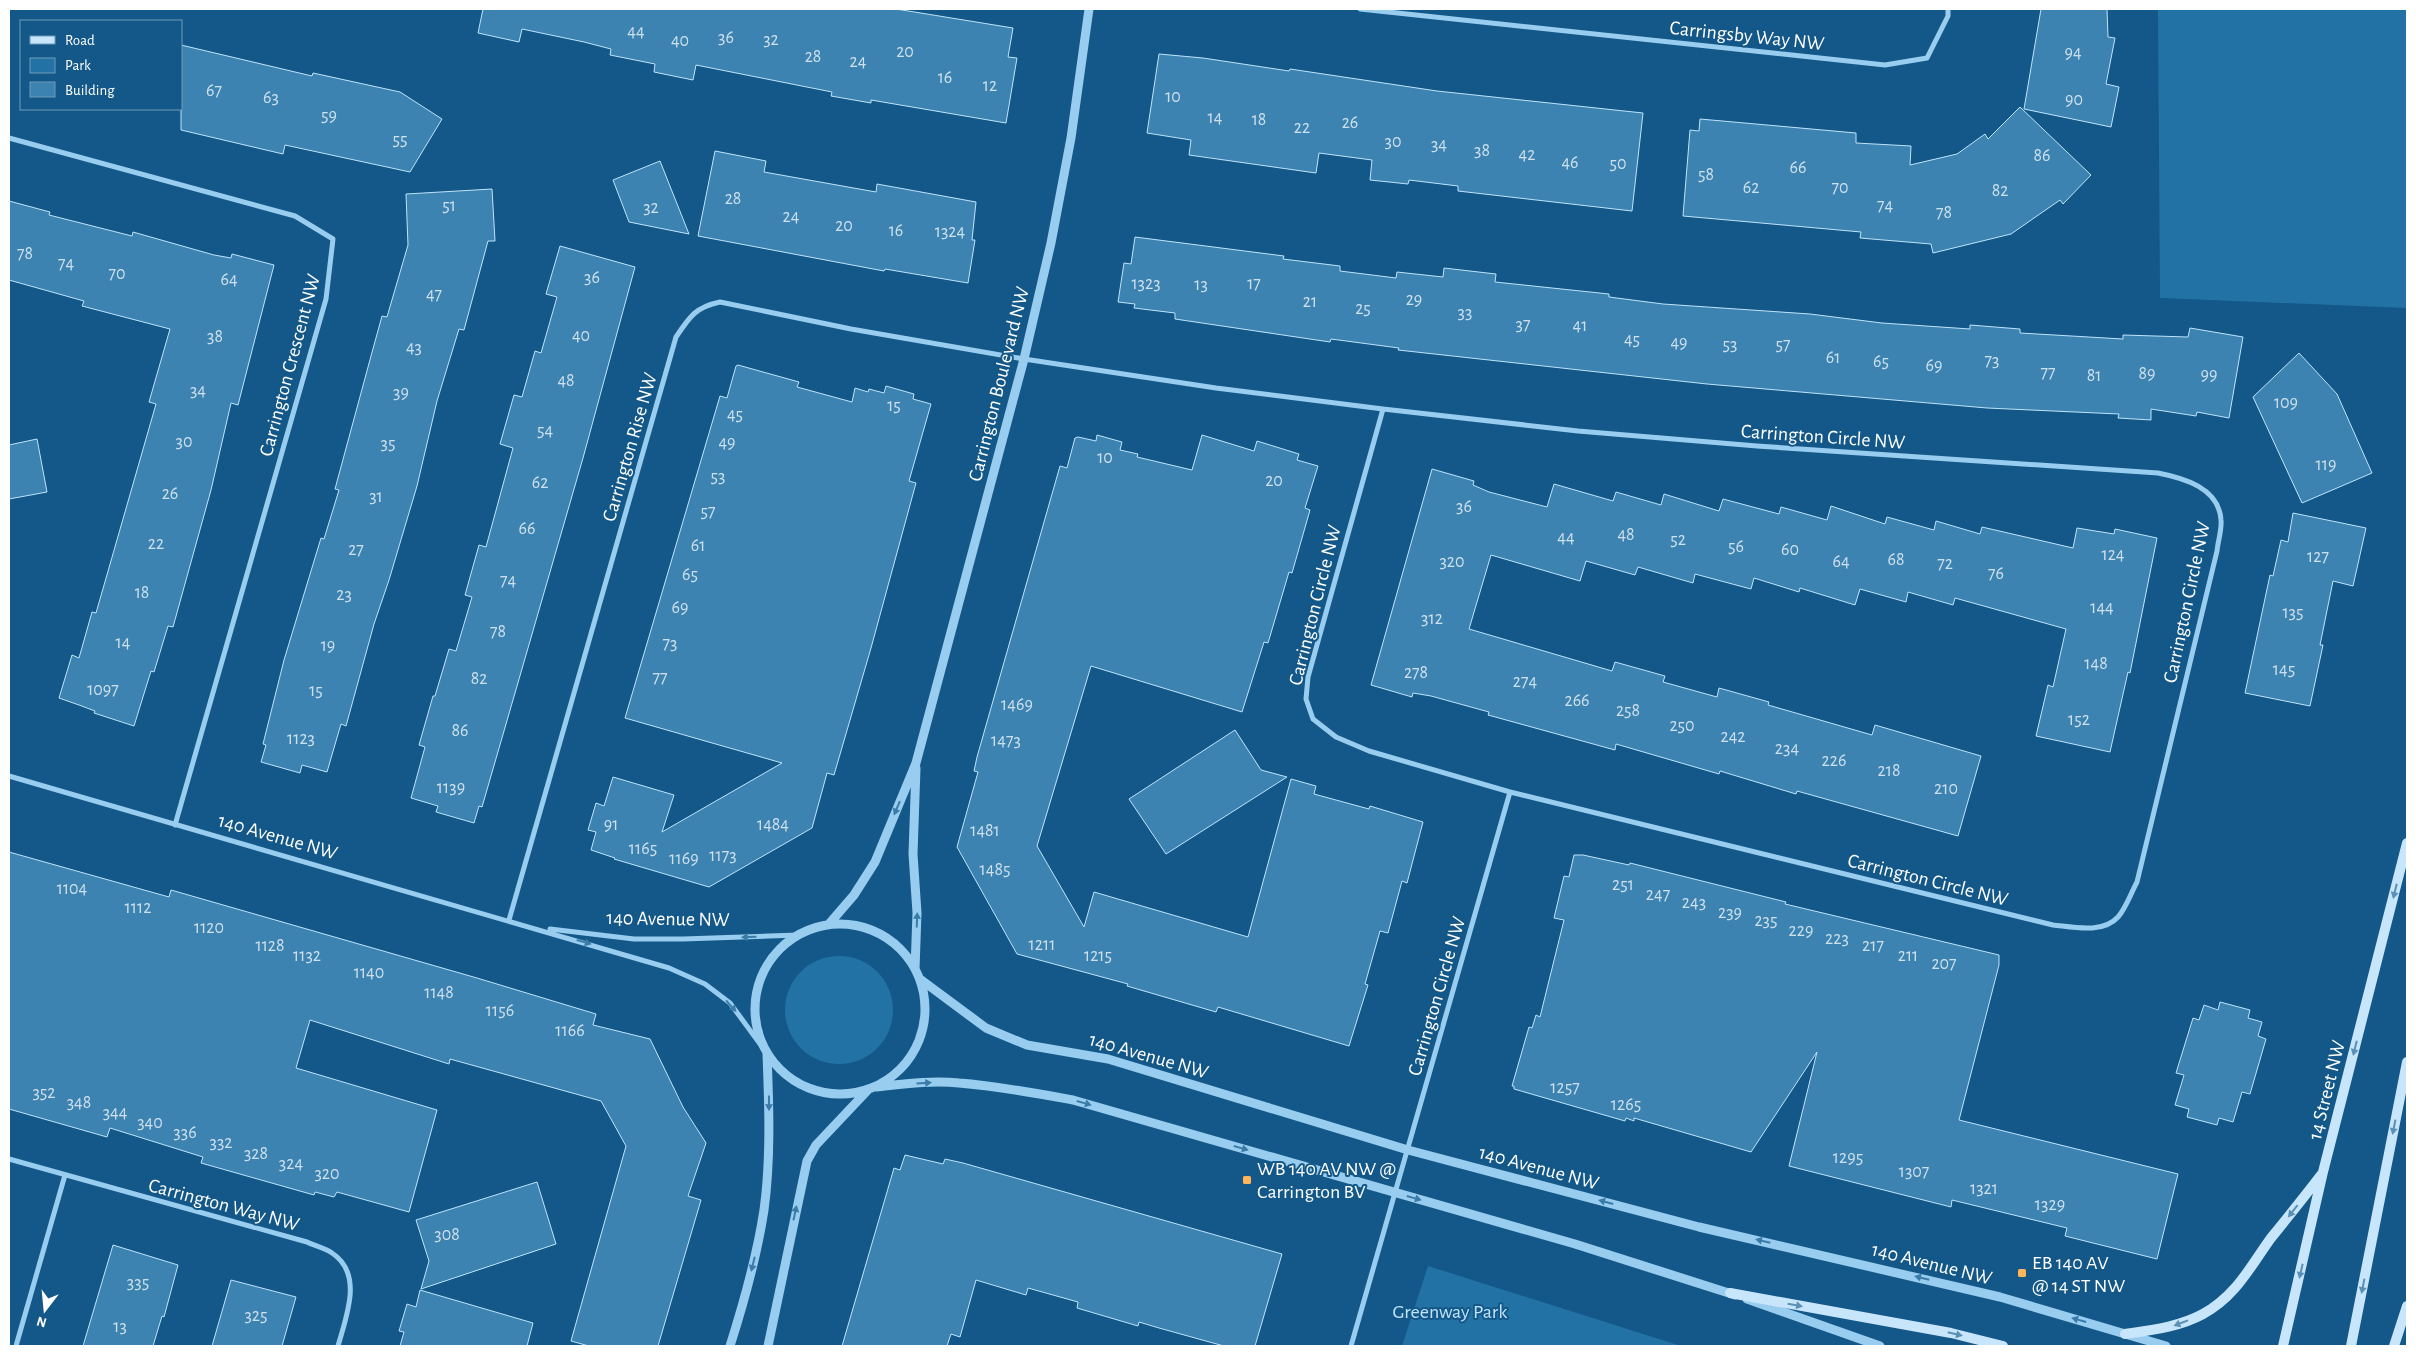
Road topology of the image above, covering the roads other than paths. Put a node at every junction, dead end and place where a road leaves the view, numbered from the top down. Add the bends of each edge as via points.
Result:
1 (1089, 9) edge
2 (1360, 9) edge
3 (1948, 9) edge
4 (9, 138) edge
5 (1024, 359) junction
6 (1383, 409) junction
7 (916, 763) junction
8 (9, 776) edge
9 (1510, 792) junction
10 (175, 825) junction
11 (2407, 843) edge
12 (509, 920) junction
13 (829, 924) junction
14 (537, 928) junction
15 (798, 935) junction
16 (915, 969) junction
17 (920, 979) junction
18 (765, 1051) junction
19 (2407, 1062) edge
20 (871, 1089) junction
21 (1408, 1150) junction
22 (9, 1159) edge
23 (2323, 1172) junction
24 (65, 1175) junction
25 (1396, 1193) junction
26 (1730, 1293) junction
27 (2407, 1306) edge
28 (2125, 1334) junction
29 (16, 1346) edge
30 (338, 1346) edge
31 (730, 1346) edge
32 (768, 1346) edge
33 (1351, 1346) edge
34 (1880, 1346) edge
35 (2003, 1346) edge
36 (2166, 1346) edge
37 (2283, 1346) edge
38 (2351, 1346) edge
39 (2394, 1346) edge

1 - 5 street, Carrington Boulevard NW via 1051,243
2 - 3 street, Carringsby Way NW via 1885,65 1927,58 1948,16
4 - 10 street, Carrington Crescent NW via 295,216 333,239 326,299
5 - 6 street, Carrington Circle NW
5 - 7 street, Carrington Boulevard NW
5 - 12 street, Carrington Rise NW via 860,331 720,302 703,306 689,318 676,337
6 - 9 street, Carrington Circle NW via 1308,677 1306,698 1313,719 1336,737 1369,751
6 - 9 street, Carrington Circle NW via 1578,431 1756,446 2158,473 2197,484 2213,498 2221,519 2217,550 2137,882 2118,918 2104,926 2053,925
7 -> 13 street, Carrington Boulevard NW via 875,862 854,895
16 -> 7 street, Carrington Boulevard NW via 917,913 913,854
8 - 10 street, 140 Avenue NW
9 - 21 street, Carrington Circle NW
10 - 12 street, 140 Avenue NW
11 -> 23 main road, 14 Street NW
12 - 14 street, 140 Avenue NW
13 - 15 street, 140 Avenue NW
13 - 16 street, 140 Avenue NW via 859,926 887,938
15 -> 14 street, 140 Avenue NW via 634,939
14 -> 18 street, 140 Avenue NW via 637,957 705,984 730,1003
15 - 18 street, 140 Avenue NW via 773,955 758,984 755,1017
16 - 17 street, 140 Avenue NW
17 - 20 street, 140 Avenue NW via 925,1003 921,1037 904,1067
17 - 21 street, 140 Avenue NW via 986,1028 1019,1042 1108,1059
18 - 20 street, 140 Avenue NW via 786,1076 811,1090 839,1095
18 -> 31 street via 768,1132 764,1208 755,1257
19 -> 38 main road
20 -> 25 street, 140 Avenue NW via 924,1082 960,1082 1073,1100
32 -> 20 street via 807,1161 816,1145
21 - 25 street, Carrington Circle NW
28 -> 21 street, 140 Avenue NW via 2000,1297 1699,1227
22 - 24 street, Carrington Way NW
23 -> 28 main road via 2270,1240 2244,1280 2223,1300 2203,1314 2176,1326
23 -> 37 main road, 14 Street NW
24 - 29 street
24 - 30 street, Carrington Way NW via 307,1242 332,1252 346,1265 351,1286 350,1304
25 -> 26 street, 140 Avenue NW
25 - 33 street, Carrington Circle NW
26 - 34 street, 140 Avenue NW
26 -> 35 main road via 1951,1333
27 - 39 main road
28 - 36 street, 140 Avenue NW

